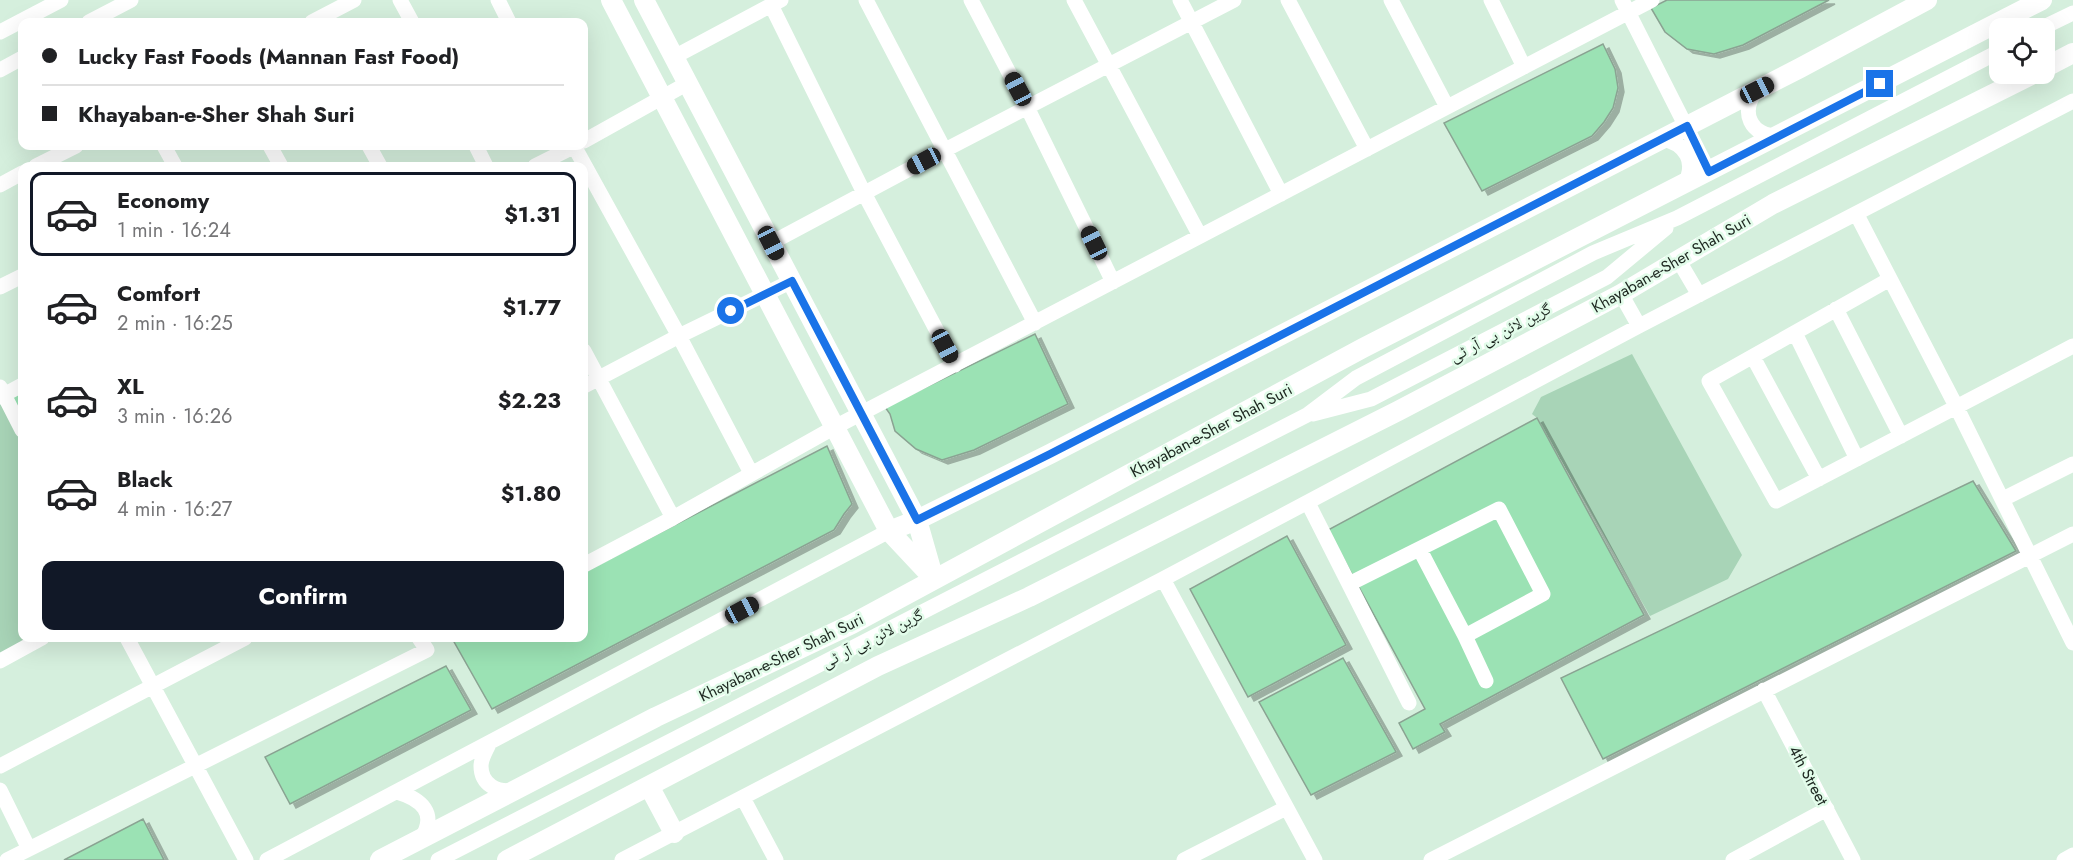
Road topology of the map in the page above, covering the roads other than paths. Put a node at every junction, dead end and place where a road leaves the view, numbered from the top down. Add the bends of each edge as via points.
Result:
1 (62, 0) edge
2 (131, 0) edge
3 (354, 0) edge
4 (400, 0) edge
5 (498, 0) edge
6 (611, 0) edge
7 (644, 0) edge
8 (866, 0) edge
9 (971, 0) edge
10 (1074, 0) edge
11 (1180, 0) edge
12 (1234, 0) edge
13 (1288, 0) edge
14 (1391, 0) edge
15 (1491, 0) edge
16 (1652, 0) edge
17 (1927, 0) edge
18 (2042, 0) edge
19 (776, 3) edge
20 (1625, 6) edge
21 (2073, 12) edge
22 (27, 18) edge
23 (100, 18) edge
24 (320, 18) edge
25 (410, 18) edge
26 (507, 18) edge
27 (2055, 21) edge
28 (1191, 22) junction
29 (18, 23) edge
30 (0, 32) edge
31 (2072, 56) edge
32 (674, 57) junction
33 (1989, 57) edge
34 (18, 60) edge
35 (2055, 63) edge
36 (1108, 66) junction
37 (1524, 67) junction
38 (0, 70) edge
39 (688, 83) junction
40 (2012, 84) edge
41 (1757, 90) junction
42 (662, 96) junction
43 (2073, 101) edge
44 (1027, 107) junction
45 (1447, 107) junction
46 (1687, 126) junction
47 (1778, 136) junction
48 (588, 139) edge
49 (1662, 139) junction
50 (1367, 149) junction
51 (68, 150) edge
52 (566, 150) edge
53 (945, 150) junction
54 (44, 162) edge
55 (543, 162) edge
56 (588, 172) edge
57 (1709, 172) junction
58 (18, 175) edge
59 (0, 185) edge
60 (1683, 185) junction
61 (864, 193) junction
62 (1281, 194) junction
63 (1857, 215) junction
64 (1677, 218) junction
65 (1200, 236) junction
66 (771, 243) junction
67 (1679, 261) junction
68 (18, 278) edge
69 (1890, 279) junction
70 (792, 281) junction
71 (1113, 282) junction
72 (0, 287) edge
73 (1622, 294) junction
74 (766, 295) junction
75 (1699, 295) junction
76 (1836, 309) junction
77 (1035, 323) junction
78 (1639, 326) junction
79 (1795, 333) junction
80 (678, 336) junction
81 (2073, 346) edge
82 (1753, 357) junction
83 (588, 359) edge
84 (955, 365) junction
85 (598, 379) junction
86 (588, 384) edge
87 (18, 387) edge
88 (1, 393) edge
89 (1956, 406) junction
90 (861, 414) junction
91 (1307, 415) junction
92 (18, 423) edge
93 (835, 427) junction
94 (1901, 436) junction
95 (1857, 459) junction
96 (2073, 464) edge
97 (751, 474) junction
98 (1819, 479) junction
99 (2003, 499) junction
100 (1308, 503) junction
101 (673, 518) junction
102 (917, 520) junction
103 (889, 531) junction
104 (2073, 534) edge
105 (1420, 550) junction
106 (2030, 554) junction
107 (588, 558) edge
108 (934, 579) junction
109 (1163, 579) junction
110 (1349, 584) junction
111 (1465, 636) junction
112 (34, 642) edge
113 (129, 642) edge
114 (237, 642) edge
115 (425, 642) edge
116 (2073, 643) edge
117 (0, 660) edge
118 (1486, 681) dead end
119 (151, 685) junction
120 (1764, 690) junction
121 (1409, 703) dead end
122 (489, 744) junction
123 (0, 766) edge
124 (194, 766) junction
125 (649, 786) junction
126 (0, 790) edge
127 (515, 790) junction
128 (397, 792) junction
129 (743, 798) junction
130 (1286, 807) junction
131 (1827, 809) junction
132 (674, 833) junction
133 (421, 838) junction
134 (29, 849) junction
135 (2073, 855) edge
136 (7, 860) edge
137 (246, 860) edge
138 (267, 860) edge
139 (380, 860) edge
140 (438, 860) edge
141 (507, 860) edge
142 (622, 860) edge
143 (776, 860) edge
144 (1184, 860) edge
145 (1315, 860) edge
146 (1431, 860) edge
147 (1733, 860) edge
148 (1853, 860) edge
149 (2064, 860) edge

1 - 22 street
2 - 23 street
3 - 24 street
4 - 25 street
5 - 26 street
6 - 42 main road
7 - 32 main road
8 - 53 street
9 - 44 street
10 - 36 street
11 - 28 street
12 - 28 street
13 - 50 street
14 - 45 street
15 - 37 street
16 - 20 street
17 - 41 main road
18 - 47 main road, Khayaban-e-Sher Shah Suri
19 - 32 street
19 - 61 street
20 - 37 street
20 - 46 street
21 - 27 street
28 - 36 street
28 - 62 street
29 - 30 street
31 - 35 main road
32 - 39 main road
33 - 64 street, گرین لائن بی آر ٹی
34 - 38 street
36 - 44 street
36 - 65 street
37 - 45 street
39 - 42 street
39 - 66 main road
40 - 67 main road, Khayaban-e-Sher Shah Suri via 1773,204
41 - 46 main road
41 - 47 street via 1748,104 1750,121 1762,133
42 - 48 street
42 - 74 main road
43 - 63 street
44 - 53 street
44 - 71 street
45 - 50 street
46 - 49 main road
46 - 57 street
47 - 57 main road, Khayaban-e-Sher Shah Suri
49 - 60 street via 1679,144 1686,151 1690,168
49 - 102 main road
50 - 62 street
51 - 54 street
52 - 55 street
53 - 61 street
53 - 77 street
56 - 80 street
57 - 60 main road, Khayaban-e-Sher Shah Suri
58 - 59 street
60 - 108 main road, Khayaban-e-Sher Shah Suri via 1363,348
61 - 66 street
61 - 84 street
62 - 65 street
63 - 69 street
63 - 75 street
64 - 91 street, گرین لائن بی آر ٹی via 1593,253 1356,378
64 - 91 street, گرین لائن بی آر ٹی via 1607,278 1371,399
65 - 71 street
66 - 70 main road
67 - 73 main road, Khayaban-e-Sher Shah Suri
67 - 75 street
68 - 72 street
69 - 76 street
69 - 89 street
70 - 74 street
70 - 90 main road
71 - 77 street
73 - 78 street
73 - 125 main road, Khayaban-e-Sher Shah Suri via 1029,597 878,666
74 - 80 street
74 - 93 main road
75 - 78 street
76 - 79 street
76 - 94 street
77 - 84 street
78 - 100 street
79 - 82 street
79 - 95 street
80 - 85 street
80 - 97 street
81 - 89 street
82 - 98 street
82 - 98 street via 1709,381 1776,501
83 - 85 street
84 - 90 street
85 - 86 street
85 - 101 street
87 - 88 street
88 - 92 street
89 - 94 street
89 - 99 street
90 - 93 street
90 - 102 main road
91 - 140 street, گرین لائن بی آر ٹی
93 - 97 street
93 - 103 main road
94 - 95 street
95 - 98 street
96 - 99 street
97 - 101 street
99 - 106 street
100 - 109 street
100 - 110 street
101 - 107 street
102 - 103 main road
102 - 108 main road
103 - 108 main road
103 - 122 street
104 - 106 street
105 - 110 street
105 - 111 street
105 - 111 street via 1499,509 1543,594
106 - 116 street
106 - 120 street
108 - 127 main road, Khayaban-e-Sher Shah Suri via 852,624 656,717
109 - 129 street
109 - 130 street
110 - 121 street
111 - 118 street
112 - 117 street
113 - 119 street
114 - 119 street
115 - 124 street via 427,650
119 - 123 street
119 - 124 street
120 - 131 street, 4th Street
120 - 146 street
122 - 127 street via 481,767 486,782 499,790
122 - 128 street
124 - 134 street
124 - 137 street
125 - 132 main road
125 - 141 main road, Khayaban-e-Sher Shah Suri
126 - 134 street
127 - 133 main road, Khayaban-e-Sher Shah Suri
128 - 133 street via 423,805 428,822
128 - 138 street
129 - 132 street
129 - 143 street
130 - 144 street
130 - 145 street
131 - 147 street
131 - 148 street, 4th Street
132 - 142 street
133 - 139 main road, Khayaban-e-Sher Shah Suri
134 - 136 street
135 - 149 street

